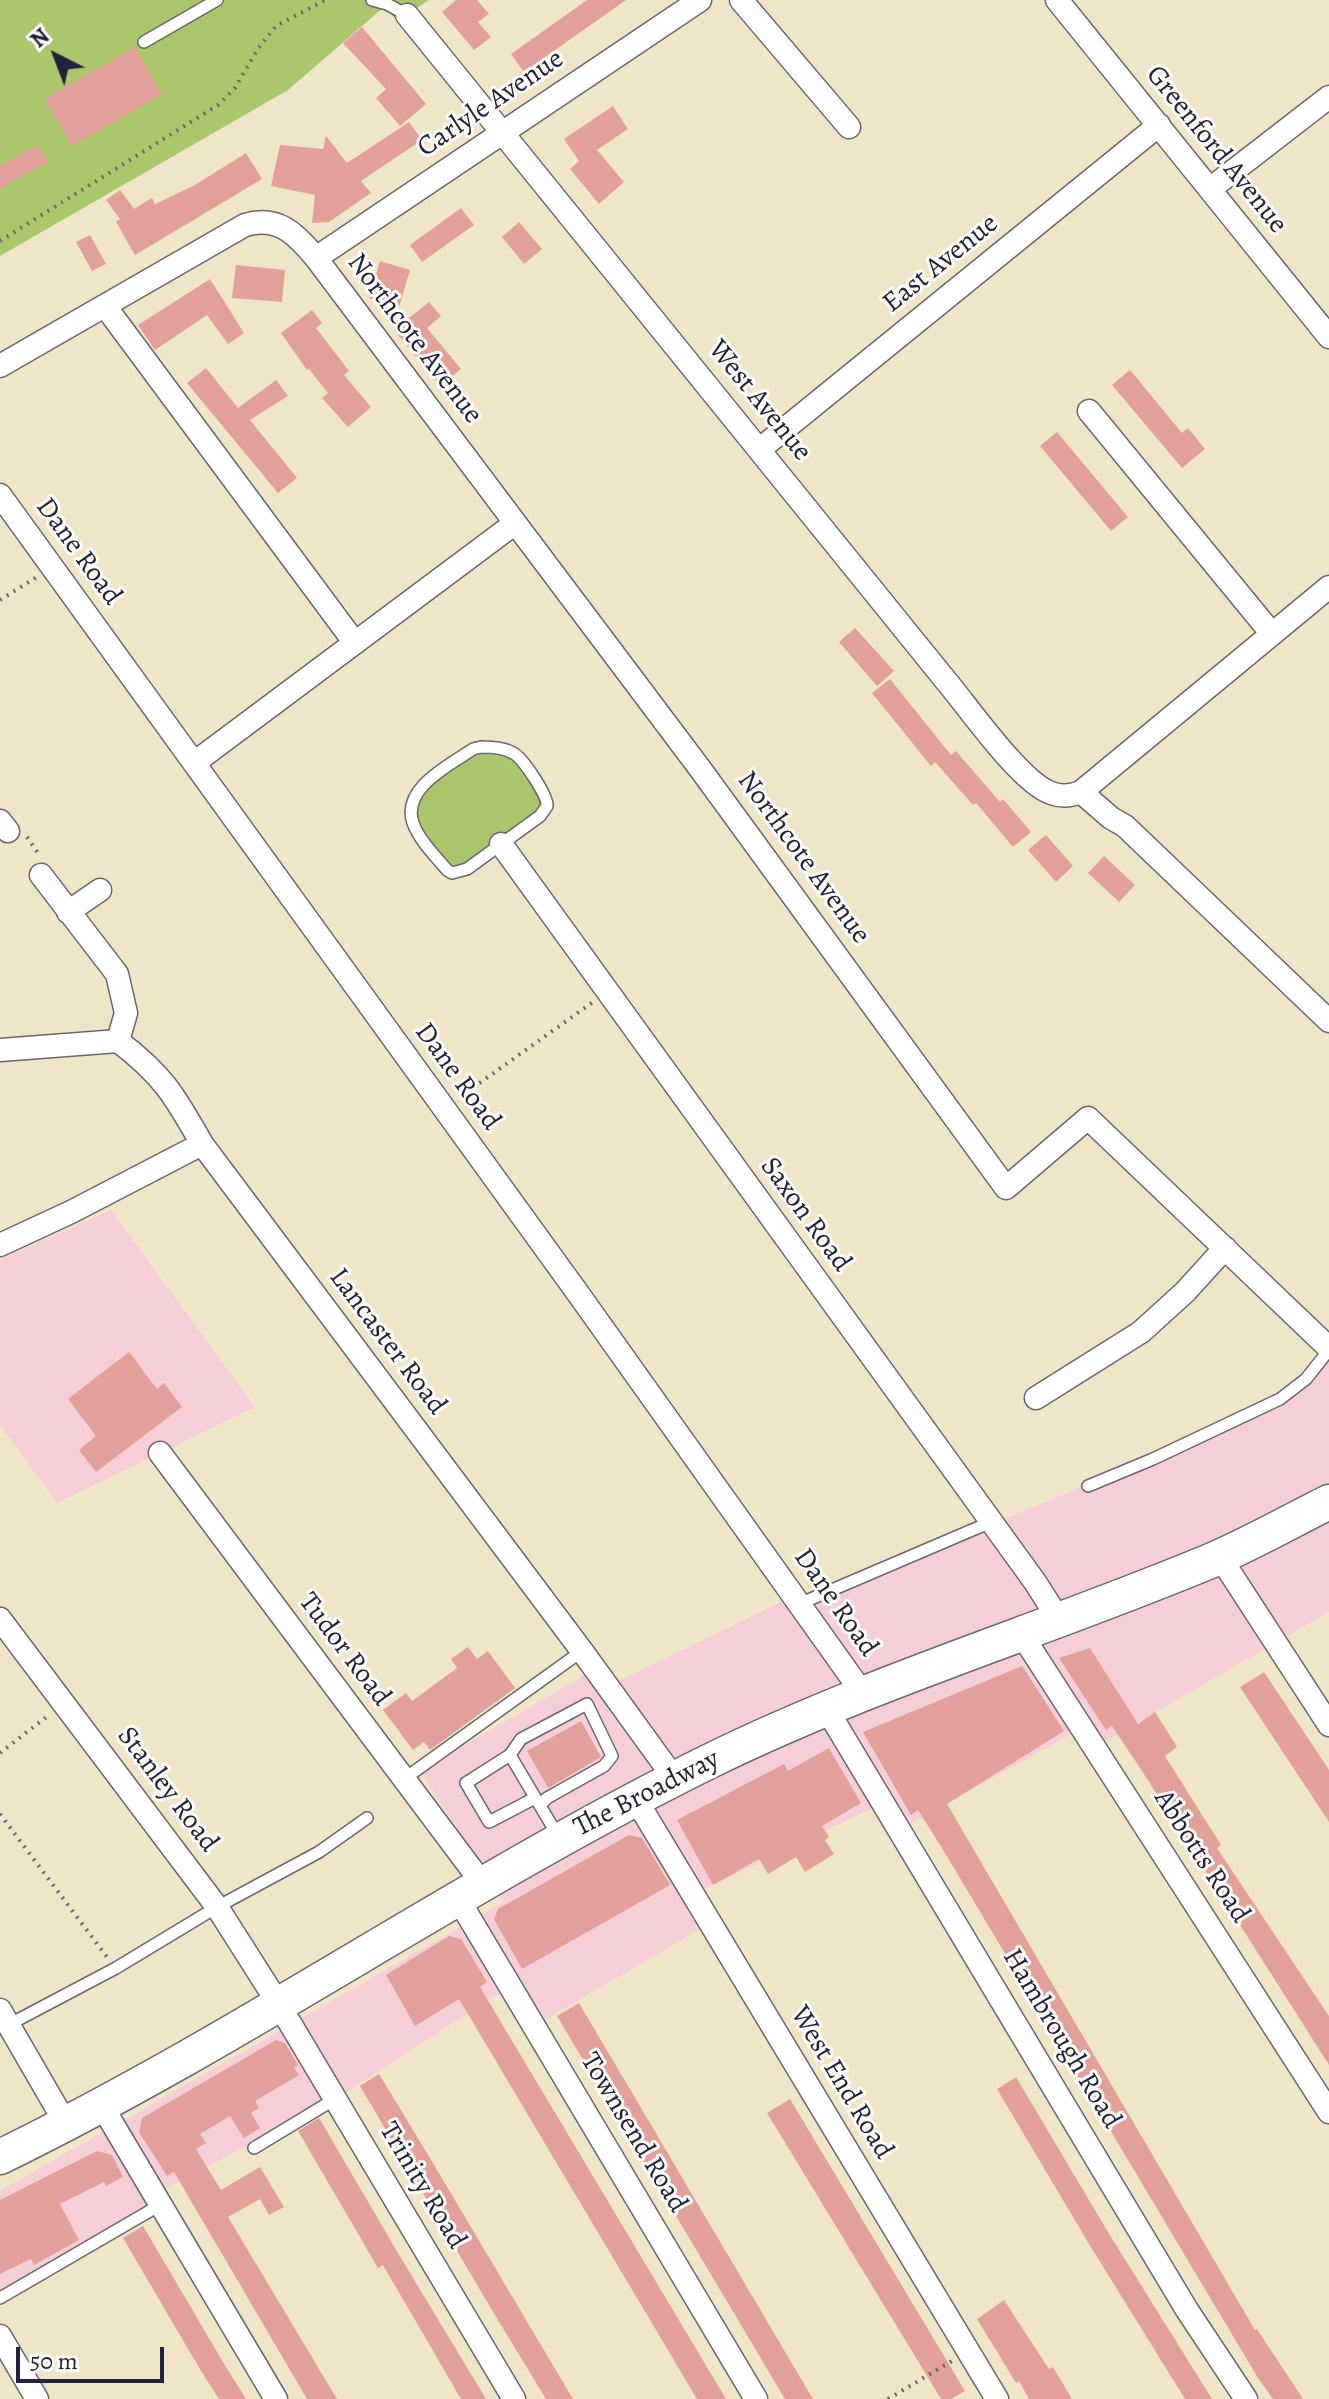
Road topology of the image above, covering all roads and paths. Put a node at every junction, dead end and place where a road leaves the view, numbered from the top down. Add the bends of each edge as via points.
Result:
1 (217, 0) edge
2 (325, 0) edge
3 (372, 0) edge
4 (700, 0) edge
5 (741, 0) edge
6 (1057, 0) edge
7 (407, 15) joint
8 (144, 42) dead end
9 (1329, 97) edge
10 (1159, 125) junction
11 (849, 127) dead end
12 (504, 131) junction
13 (1210, 189) junction
14 (0, 241) edge
15 (316, 258) junction
16 (105, 306) junction
17 (1329, 337) edge
18 (0, 366) edge
19 (1089, 411) dead end
20 (760, 449) junction
21 (0, 495) edge
22 (514, 524) junction
23 (39, 575) dead end
24 (1329, 587) edge
25 (0, 600) edge
26 (1272, 634) junction
27 (355, 643) junction
28 (194, 763) junction
29 (1081, 792) junction
30 (4, 826) edge
31 (501, 844) junction
32 (41, 875) joint
33 (100, 890) dead end
34 (68, 912) junction
35 (608, 991) junction
36 (1329, 1021) edge
37 (118, 1041) junction
38 (0, 1050) edge
39 (444, 1109) junction
40 (202, 1144) junction
41 (0, 1245) edge
42 (1225, 1248) junction
43 (1329, 1349) edge
44 (1036, 1398) dead end
45 (160, 1453) dead end
46 (1088, 1486) dead end
47 (1329, 1502) edge
48 (991, 1522) junction
49 (1220, 1557) junction
50 (799, 1604) junction
51 (0, 1619) edge
52 (1060, 1621) junction
53 (1022, 1635) junction
54 (582, 1651) junction
55 (864, 1695) junction
56 (64, 1703) junction
57 (826, 1708) junction
58 (1329, 1725) edge
59 (0, 1753) edge
60 (510, 1755) junction
61 (674, 1778) junction
62 (404, 1779) junction
63 (635, 1798) junction
64 (538, 1802) junction
65 (0, 1814) edge
66 (367, 1818) dead end
67 (560, 1840) junction
68 (469, 1890) junction
69 (217, 1907) junction
70 (116, 1968) junction
71 (278, 2003) junction
72 (4, 2018) edge
73 (335, 2099) junction
74 (102, 2106) junction
75 (1329, 2112) edge
76 (66, 2124) junction
77 (254, 2148) dead end
78 (0, 2157) edge
79 (160, 2205) junction
80 (0, 2298) edge
81 (0, 2336) edge
82 (968, 2351) junction
83 (37, 2399) edge
84 (276, 2399) edge
85 (514, 2399) edge
86 (756, 2399) edge
87 (888, 2399) edge
88 (997, 2399) edge
89 (1246, 2399) edge

1 - 8 lane
2 - 14 path via 276,26 218,105
3 - 7 lane
4 - 12 street, Carlyle Avenue
5 - 11 street
6 - 10 street, Greenford Avenue
7 - 12 street, West Avenue
9 - 13 street
10 - 13 street, Greenford Avenue
10 - 20 street, East Avenue
12 - 15 street, Carlyle Avenue
12 - 20 street, West Avenue
13 - 17 street, Greenford Avenue
15 - 16 street, Northcote Avenue via 292,231 275,223 245,225
15 - 22 street, Northcote Avenue
16 - 18 street
16 - 27 street
19 - 26 street
20 - 29 street, West Avenue via 1027,776 1051,793
21 - 28 street, Dane Road
22 - 27 street
22 - 42 street, Northcote Avenue via 728,805 1006,1188 1088,1118
23 - 25 path
24 - 26 street
26 - 29 street
27 - 28 street
28 - 39 street, Dane Road
29 - 36 street via 1125,826
30 - 32 path via 18,824 50,869
31 - 31 lane via 467,869 452,873 413,823 419,788 477,747 514,753 548,801 545,812
31 - 35 street, Saxon Road
32 - 34 street
33 - 34 street
34 - 37 street via 117,974 126,1013
35 - 39 path
35 - 48 street, Saxon Road
37 - 38 street
37 - 40 street, Lancaster Road via 173,1092
39 - 50 street, Dane Road
40 - 41 street
40 - 54 street, Lancaster Road
42 - 43 street, Northcote Avenue
42 - 44 street via 1141,1332
43 - 46 lane via 1306,1379 1280,1399
45 - 62 street, Tudor Road
47 - 49 main road, The Broadway
48 - 50 lane
48 - 52 street, Saxon Road
49 - 52 main road, The Broadway
49 - 58 street
50 - 55 street, Dane Road
51 - 56 street, Stanley Road
52 - 53 main road, The Broadway
53 - 55 main road, The Broadway
53 - 75 street, Abbotts Road
54 - 61 street, Lancaster Road
54 - 62 lane
55 - 57 main road, The Broadway
56 - 59 path
56 - 69 street, Stanley Road
57 - 61 main road, The Broadway
57 - 89 street, Hambrough Road via 1187,2310
60 - 64 lane
60 - 64 lane via 466,1783 473,1796 489,1822
60 - 64 lane via 521,1739 587,1704 612,1756 604,1766
61 - 63 main road, The Broadway
62 - 68 street, Tudor Road
63 - 67 main road, The Broadway
63 - 82 street, West End Road
64 - 67 lane
65 - 70 path
66 - 69 lane via 319,1852
67 - 68 main road, The Broadway
68 - 71 main road, The Broadway
68 - 86 street, Townsend Road
69 - 70 lane
69 - 71 street, Stanley Road
70 - 72 lane
71 - 73 street, Trinity Road
71 - 74 main road, The Broadway
72 - 76 street
73 - 77 lane
73 - 85 street, Trinity Road
74 - 76 main road, The Broadway
74 - 79 street
76 - 78 main road, The Broadway
79 - 80 lane
79 - 84 street
81 - 83 street
82 - 87 path
82 - 88 street, West End Road

